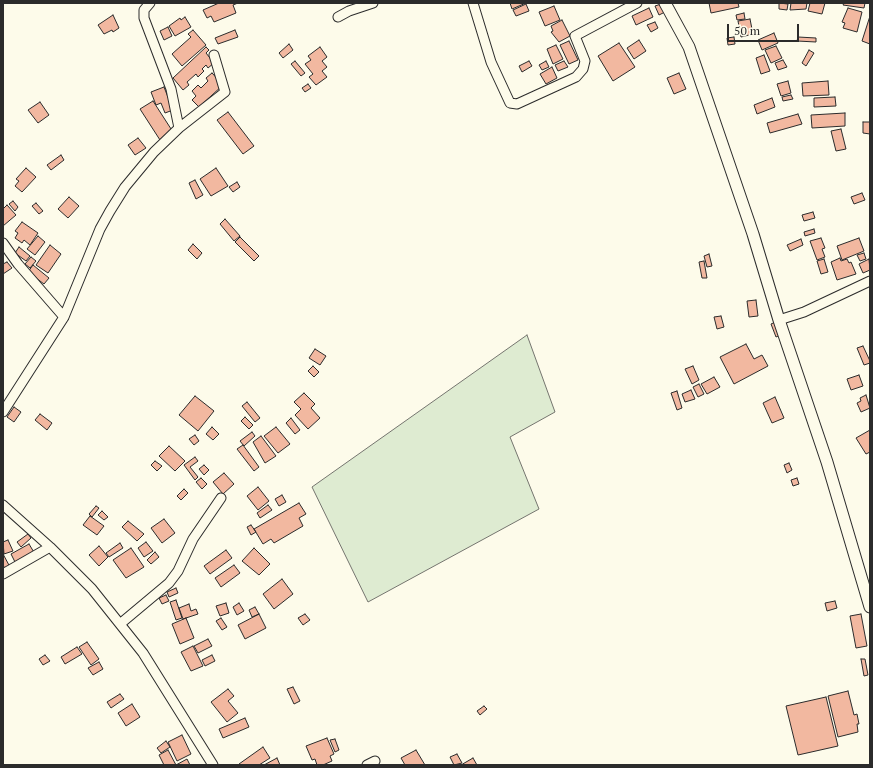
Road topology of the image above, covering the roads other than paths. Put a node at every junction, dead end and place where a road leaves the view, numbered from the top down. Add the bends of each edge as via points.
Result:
1 (150, 3) edge
2 (373, 3) edge
3 (474, 3) edge
4 (637, 3) edge
5 (666, 3) edge
6 (338, 17) dead end
7 (214, 55) dead end
8 (179, 128) junction
9 (3, 243) edge
10 (870, 281) edge
11 (64, 317) junction
12 (779, 320) junction
13 (3, 412) edge
14 (221, 498) dead end
15 (3, 505) edge
16 (50, 547) junction
17 (3, 574) edge
18 (870, 607) edge
19 (120, 624) junction
20 (213, 765) edge

1 - 8 street via 144,10 144,18 171,89
2 - 6 street
3 - 4 street via 491,62 510,103 517,104 576,77 583,69 585,60 575,36
5 - 12 street via 689,47 753,234
7 - 8 street via 225,92
8 - 11 street via 154,152 110,211 100,229
9 - 11 street
10 - 12 street via 804,312
11 - 13 street
12 - 18 street via 827,462
14 - 19 street via 193,539 178,571 169,583
15 - 16 street
16 - 17 street
16 - 19 street via 92,589
19 - 20 street via 143,653

